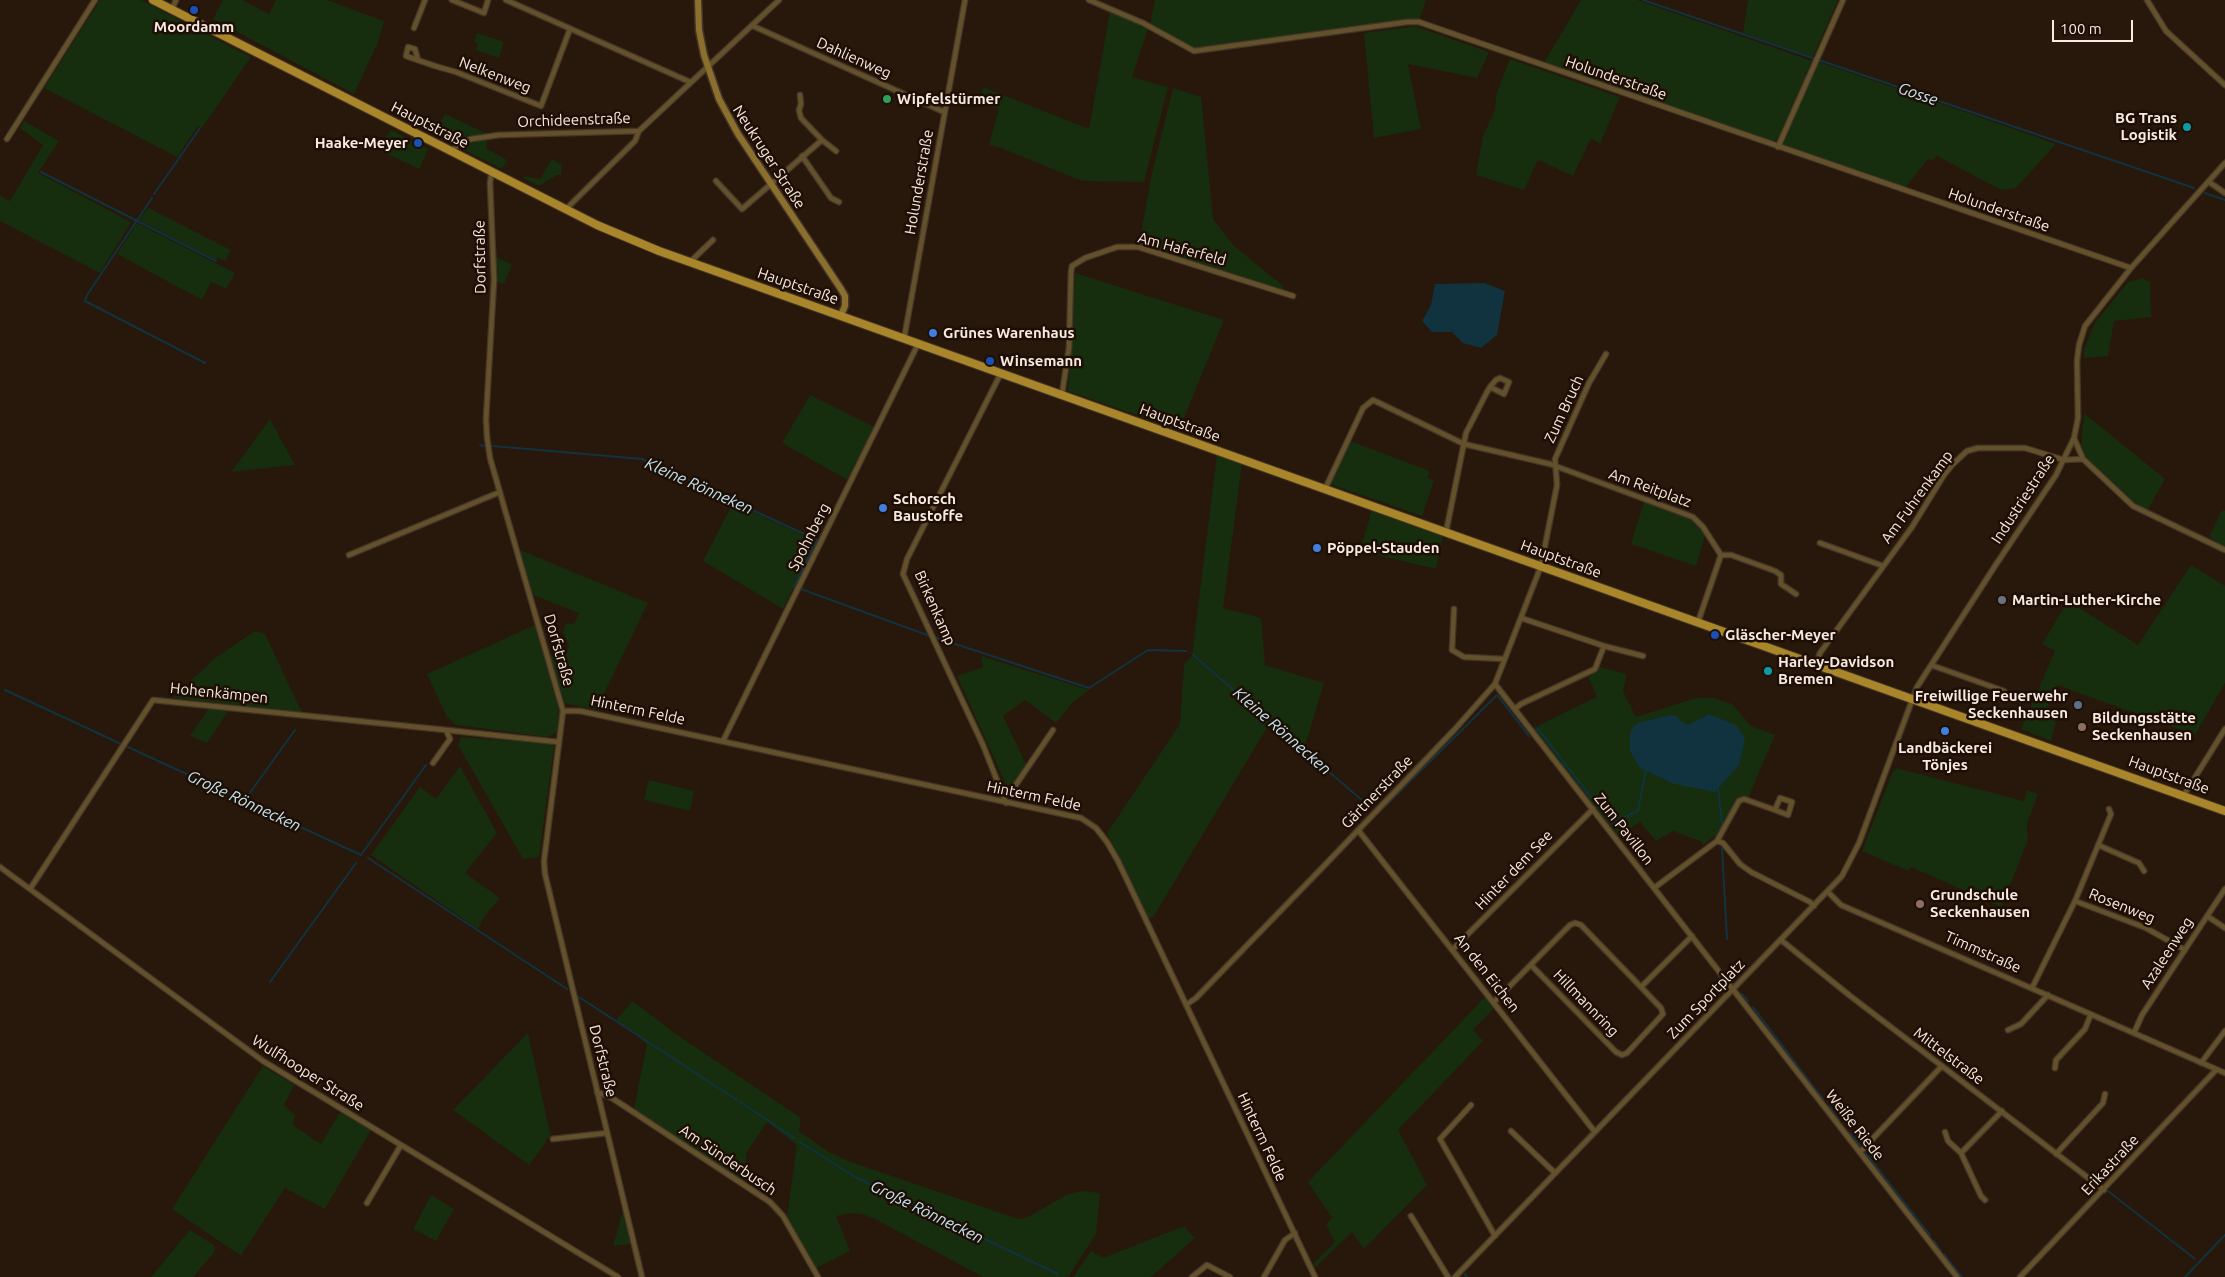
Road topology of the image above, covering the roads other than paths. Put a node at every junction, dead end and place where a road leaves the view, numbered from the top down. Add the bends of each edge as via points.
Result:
1 (95, 0) edge
2 (153, 0) edge
3 (176, 0) edge
4 (425, 0) edge
5 (452, 0) edge
6 (488, 0) edge
7 (506, 0) edge
8 (698, 0) edge
9 (779, 0) edge
10 (965, 0) edge
11 (1089, 0) edge
12 (1843, 0) edge
13 (2147, 0) edge
14 (172, 10) junction
15 (753, 26) junction
16 (414, 28) dead end
17 (570, 29) junction
18 (418, 60) dead end
19 (707, 67) junction
20 (690, 82) junction
21 (2225, 85) edge
22 (800, 95) dead end
23 (944, 112) junction
24 (640, 130) junction
25 (7, 139) dead end
26 (822, 140) junction
27 (1778, 147) junction
28 (452, 151) junction
29 (836, 151) dead end
30 (802, 156) junction
31 (2225, 163) edge
32 (492, 172) junction
33 (716, 182) dead end
34 (2209, 182) junction
35 (770, 184) junction
36 (2225, 193) edge
37 (839, 202) dead end
38 (566, 209) junction
39 (713, 240) dead end
40 (690, 262) junction
41 (2131, 268) junction
42 (1293, 296) dead end
43 (841, 315) junction
44 (904, 339) junction
45 (918, 344) junction
46 (1606, 354) dead end
47 (1001, 373) junction
48 (1490, 387) dead end
49 (1062, 394) junction
50 (2074, 438) junction
51 (1464, 444) junction
52 (2083, 459) junction
53 (2064, 460) junction
54 (1554, 466) junction
55 (1324, 489) junction
56 (500, 492) junction
57 (1446, 532) junction
58 (1820, 544) dead end
59 (2225, 550) edge
60 (349, 555) dead end
61 (1721, 555) junction
62 (1541, 566) junction
63 (1883, 566) junction
64 (1796, 594) dead end
65 (1454, 609) dead end
66 (1521, 618) junction
67 (1698, 622) junction
68 (1604, 646) junction
69 (1643, 656) dead end
70 (1504, 658) junction
71 (1816, 664) junction
72 (1931, 665) junction
73 (1494, 684) junction
74 (2004, 691) dead end
75 (1912, 698) junction
76 (1515, 709) junction
77 (563, 711) junction
78 (2225, 729) edge
79 (446, 730) junction
80 (1054, 730) dead end
81 (723, 741) junction
82 (558, 742) junction
83 (432, 763) dead end
84 (1004, 795) junction
85 (2184, 796) junction
86 (1006, 802) junction
87 (1593, 809) junction
88 (2109, 809) dead end
89 (1775, 810) dead end
90 (2224, 810) edge
91 (1358, 830) junction
92 (1717, 841) junction
93 (2098, 845) junction
94 (0, 866) edge
95 (2144, 870) dead end
96 (1654, 888) junction
97 (30, 889) junction
98 (2225, 889) edge
99 (1828, 892) junction
100 (2074, 900) junction
101 (1814, 906) junction
102 (2207, 916) junction
103 (2225, 928) edge
104 (1692, 936) junction
105 (1780, 940) junction
106 (1453, 949) junction
107 (2185, 950) junction
108 (1531, 965) junction
109 (1642, 987) junction
110 (2032, 988) junction
111 (1733, 989) junction
112 (2048, 995) junction
113 (1494, 1002) junction
114 (1186, 1005) junction
115 (2091, 1014) junction
116 (2008, 1030) dead end
117 (2225, 1031) edge
118 (2134, 1032) junction
119 (2201, 1063) junction
120 (1942, 1066) junction
121 (2056, 1068) dead end
122 (2216, 1070) junction
123 (2225, 1073) edge
124 (597, 1092) junction
125 (2105, 1094) dead end
126 (1471, 1105) dead end
127 (2002, 1111) junction
128 (1511, 1131) dead end
129 (1596, 1132) junction
130 (1945, 1132) dead end
131 (607, 1133) junction
132 (554, 1139) dead end
133 (401, 1145) junction
134 (1860, 1152) junction
135 (1961, 1153) junction
136 (2056, 1154) junction
137 (1555, 1172) junction
138 (2104, 1190) junction
139 (1985, 1200) dead end
140 (368, 1202) dead end
141 (1411, 1216) dead end
142 (1295, 1233) junction
143 (1495, 1236) junction
144 (618, 1277) edge
145 (642, 1277) edge
146 (818, 1277) edge
147 (1192, 1277) edge
148 (1230, 1277) edge
149 (1264, 1277) edge
150 (1315, 1277) edge
151 (1448, 1277) edge
152 (1455, 1277) edge
153 (1957, 1277) edge
154 (2020, 1277) edge

1 - 25 street
2 - 14 main road, Hauptstraße
3 - 14 street
4 - 16 street
5 - 6 street via 484,12
7 - 17 street
8 - 19 street, Neukruger Straße
9 - 15 street, Orchideenstraße
10 - 23 street, Holunderstraße
11 - 27 street, Holunderstraße via 1143,23 1194,51 1419,22
12 - 27 street
13 - 21 street via 2166,31
14 - 28 main road, Hauptstraße
15 - 19 street, Orchideenstraße
15 - 23 street, Dahlienweg
17 - 18 street, Nelkenweg via 541,106
17 - 20 street
19 - 20 street, Orchideenstraße
19 - 35 street, Neukruger Straße via 724,109
20 - 24 street, Orchideenstraße
22 - 26 street via 799,114
23 - 44 street, Holunderstraße
24 - 28 street, Orchideenstraße via 499,135 459,143
24 - 38 street via 635,141
26 - 29 street
26 - 30 street
27 - 41 street, Holunderstraße
28 - 32 main road, Hauptstraße
30 - 35 street
30 - 37 street via 831,198
31 - 34 street, Industriestraße
32 - 38 main road, Hauptstraße
32 - 56 street, Dorfstraße via 494,280 486,419 490,458
33 - 35 street via 742,209
34 - 36 street
34 - 41 street, Industriestraße
35 - 43 street, Neukruger Straße via 842,289 845,306
38 - 40 main road, Hauptstraße via 631,240
39 - 40 street
40 - 43 main road, Hauptstraße
41 - 50 street, Industriestraße via 2085,326 2077,361 2078,418
42 - 49 street, Am Haferfeld via 1138,247 1117,247 1085,258 1072,266 1069,348
43 - 44 main road, Hauptstraße
44 - 45 main road, Hauptstraße
45 - 47 main road, Hauptstraße
45 - 81 street, Spohnberg
46 - 54 street, Zum Bruch
47 - 49 main road, Hauptstraße
47 - 84 street, Birkenkamp via 907,559 904,574
48 - 51 street via 1466,433
49 - 55 main road, Hauptstraße
50 - 52 street
50 - 53 street, Industriestraße
51 - 54 street, Am Reitplatz
51 - 55 street, Am Reitplatz via 1373,400 1363,408
51 - 57 street
52 - 53 street
52 - 59 street via 2133,506
53 - 63 street, Am Fuhrenkamp via 2025,448 1967,451 1952,465
53 - 72 street, Industriestraße
54 - 61 street, Am Reitplatz via 1693,517
54 - 62 street, Zum Bruch via 1557,485
55 - 57 main road, Hauptstraße
56 - 60 street
56 - 77 street, Dorfstraße
57 - 62 main road, Hauptstraße
58 - 63 street, Am Fuhrenkamp
61 - 64 street via 1731,555 1775,571 1781,575 1781,584
61 - 67 street
62 - 66 street, Gärtnerstraße
62 - 67 main road, Hauptstraße
63 - 71 street, Am Fuhrenkamp via 1820,653
65 - 70 street via 1452,650 1464,657
66 - 68 street
66 - 70 street, Gärtnerstraße
67 - 71 main road, Hauptstraße
68 - 69 street
68 - 76 street via 1595,669
70 - 73 street, Gärtnerstraße
71 - 75 main road, Hauptstraße
72 - 74 street
72 - 75 street, Industriestraße
73 - 76 street, Zum Pavillon
73 - 91 street, Gärtnerstraße via 1479,704
75 - 85 main road, Hauptstraße
75 - 99 street, Zum Sportplatz via 1854,856
76 - 87 street, Zum Pavillon
77 - 81 street, Hinterm Felde via 580,711
77 - 82 street, Dorfstraße
78 - 85 street
79 - 82 street, Hohenkämpen
79 - 83 street via 450,739
79 - 97 street, Hohenkämpen via 153,700
80 - 84 street via 1011,792
81 - 86 street, Hinterm Felde
82 - 124 street, Dorfstraße via 545,874
84 - 86 street, Birkenkamp
85 - 90 main road, Hauptstraße
86 - 114 street, Hinterm Felde via 1081,818 1096,828 1118,861
87 - 96 street, Zum Pavillon
87 - 106 street, Hinter dem See
88 - 93 street, Rosenweg via 2111,814
89 - 92 street via 1740,801
91 - 106 street, An den Eichen
91 - 114 street, Gärtnerstraße
92 - 96 street
92 - 101 street via 1723,843 1751,872
93 - 95 street via 2139,863
93 - 100 street, Rosenweg
94 - 97 street, Wulfhooper Straße
96 - 104 street, Zum Pavillon
97 - 133 street, Wulfhooper Straße via 263,1061
98 - 102 street, Azaleenweg
99 - 101 street, Zum Sportplatz
99 - 110 street, Timmstraße via 1841,905
100 - 107 street, Rosenweg via 2146,928
100 - 110 street, Rosenweg
101 - 105 street, Zum Sportplatz
102 - 103 street
102 - 107 street, Azaleenweg
104 - 109 street
104 - 111 street, Zum Pavillon
105 - 111 street, Zum Sportplatz
105 - 120 street, Mittelstraße
106 - 113 street, An den Eichen
107 - 118 street, Azaleenweg
108 - 109 street, Hillmannring via 1570,925 1581,924
108 - 109 street, Hillmannring via 1622,1055 1663,1014
108 - 113 street, Hillmannring
110 - 112 street, Timmstraße
111 - 129 street, Zum Sportplatz
111 - 134 street, Weiße Riede
112 - 115 street, Timmstraße
112 - 116 street via 2022,1024
113 - 129 street, An den Eichen
114 - 142 street, Hinterm Felde
115 - 118 street, Timmstraße
115 - 121 street via 2084,1029 2056,1060
117 - 119 street
118 - 119 street, Timmstraße
119 - 122 street, Timmstraße
120 - 127 street, Mittelstraße
120 - 134 street
122 - 123 street, Timmstraße
122 - 138 street, Erikastraße
124 - 131 street, Dorfstraße
124 - 146 street, Am Sünderbusch via 612,1098 770,1202 783,1216
125 - 136 street via 2103,1102
126 - 143 street via 1440,1139
127 - 135 street
127 - 136 street, Mittelstraße
128 - 137 street
129 - 137 street, Zum Sportplatz
130 - 135 street via 1948,1141
131 - 132 street
131 - 145 street, Dorfstraße
133 - 140 street
133 - 144 street, Wulfhooper Straße
134 - 153 street, Weiße Riede
135 - 139 street
136 - 138 street, Mittelstraße
137 - 143 street, Zum Sportplatz
138 - 154 street, Erikastraße
141 - 151 street
142 - 149 street via 1285,1240
142 - 150 street, Hinterm Felde
143 - 152 street, Zum Sportplatz
147 - 148 street via 1207,1265

